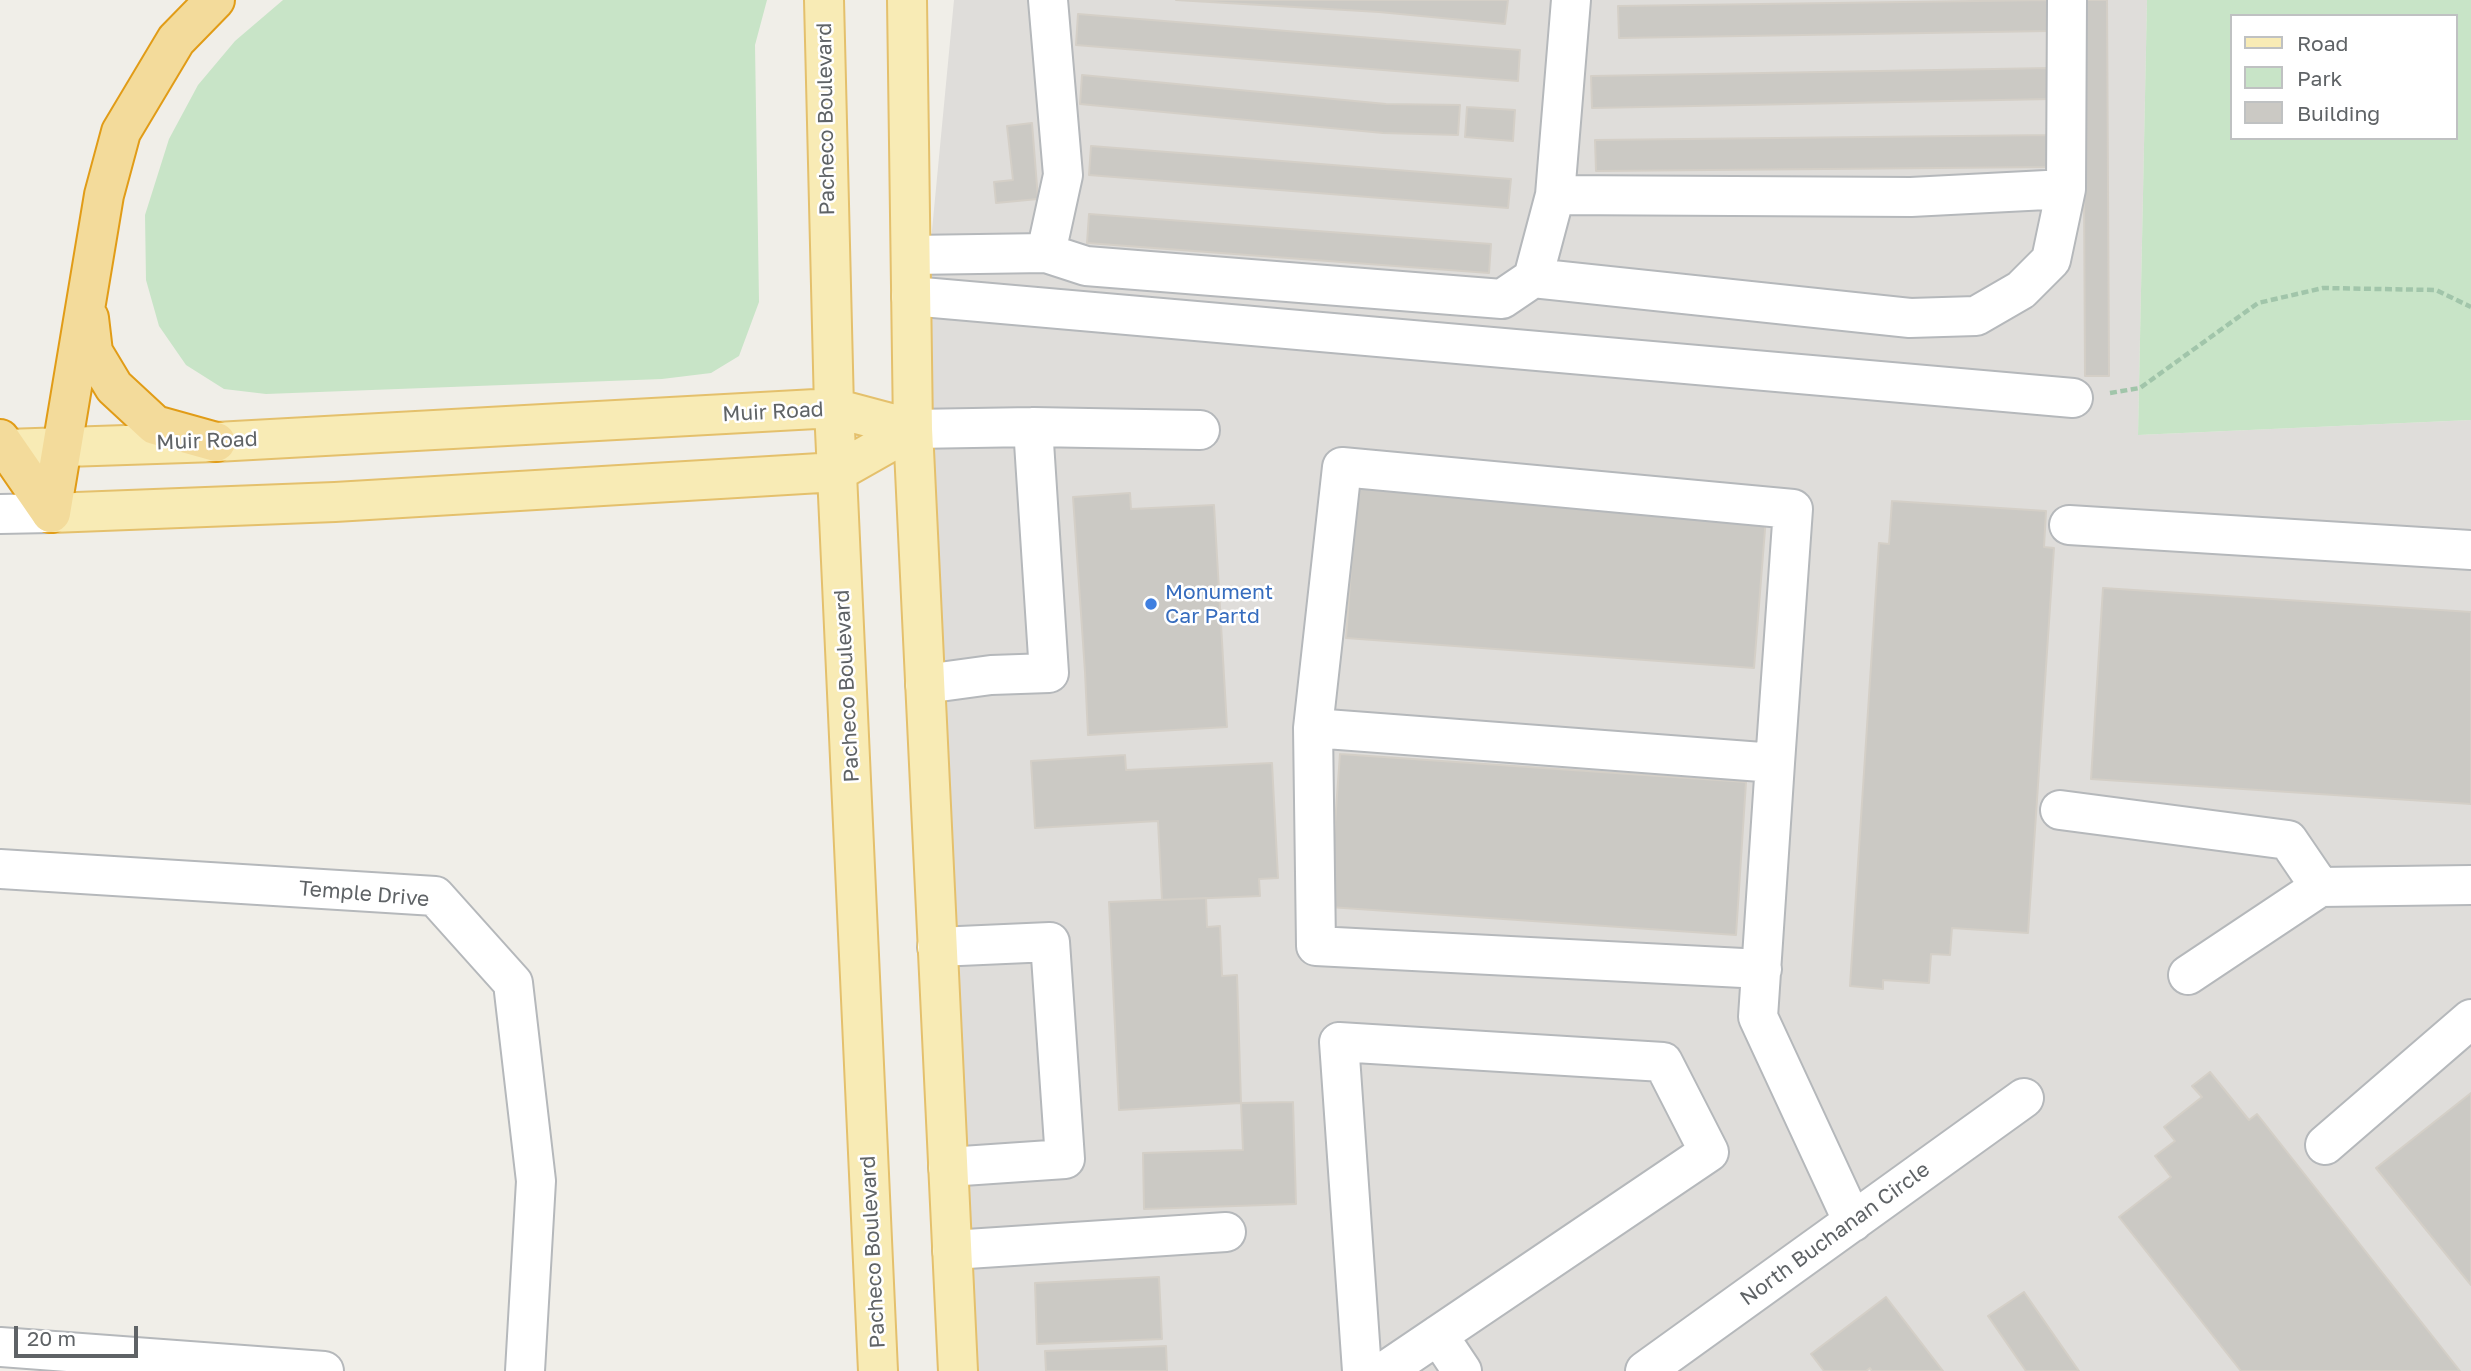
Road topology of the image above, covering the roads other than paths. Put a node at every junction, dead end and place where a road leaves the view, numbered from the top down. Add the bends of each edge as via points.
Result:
1 (215, 0) edge
2 (824, 0) edge
3 (907, 0) edge
4 (1048, 0) edge
5 (1571, 0) edge
6 (2067, 0) edge
7 (2066, 189) junction
8 (1555, 195) junction
9 (1046, 253) junction
10 (911, 255) junction
11 (1533, 278) junction
12 (87, 294) junction
13 (911, 296) junction
14 (2073, 398) road end
15 (834, 408) junction
16 (1033, 427) junction
17 (913, 429) junction
18 (1200, 430) dead end
19 (216, 442) junction
20 (2, 445) edge
21 (64, 446) junction
22 (837, 472) junction
23 (51, 513) junction
24 (0, 514) edge
25 (2069, 525) dead end
26 (2471, 550) edge
27 (925, 684) junction
28 (1313, 728) junction
29 (1775, 763) junction
30 (2060, 810) dead end
31 (0, 869) edge
32 (2471, 885) edge
33 (2320, 887) junction
34 (937, 947) junction
35 (1762, 970) junction
36 (2188, 975) dead end
37 (2471, 1019) edge
38 (2024, 1098) dead end
39 (2325, 1145) dead end
40 (948, 1167) junction
41 (1853, 1222) junction
42 (1226, 1232) dead end
43 (952, 1250) junction
44 (1438, 1335) junction
45 (0, 1347) edge
46 (324, 1371) edge
47 (525, 1371) edge
48 (878, 1371) edge
49 (958, 1371) edge
50 (1362, 1371) edge
51 (1385, 1371) edge
52 (1462, 1371) edge
53 (1646, 1371) edge

1 - 12 highway via 176,40 121,132 104,195
2 - 15 main road, Pacheco Boulevard
3 - 10 main road
4 - 9 street via 1063,175
5 - 8 street
6 - 7 street
7 - 8 street via 1911,197
7 - 11 street via 2051,260 2021,290 1976,316 1910,318
8 - 11 street
9 - 10 street
9 - 11 street via 1086,266 1502,299
10 - 13 main road
12 - 19 highway via 93,352 114,387 155,425
12 - 21 highway
13 - 14 street
13 - 17 main road
15 - 17 main road, Muir Road
15 - 19 main road, Muir Road
15 - 22 main road, Pacheco Boulevard
16 - 17 street
16 - 18 street
16 - 27 street via 1049,673
17 - 22 main road
17 - 27 main road
19 - 21 main road, Muir Road
20 - 21 main road, Muir Road
20 - 23 highway
21 - 23 highway
22 - 23 main road via 335,502
22 - 48 main road, Pacheco Boulevard
23 - 24 street
25 - 26 street
27 - 34 main road
28 - 29 street
28 - 29 street via 1342,467 1793,509
28 - 35 street via 1316,946
29 - 35 street
30 - 33 street via 2288,840
31 - 47 street, Temple Drive via 435,896 513,983 536,1181
32 - 33 street
33 - 36 street
34 - 40 main road
34 - 40 street via 1050,942 1065,1159
35 - 41 street via 1758,1017
37 - 39 street
38 - 41 street, North Buchanan Circle
40 - 43 main road
41 - 53 street, North Buchanan Circle
42 - 43 street
43 - 49 main road
44 - 50 street via 1709,1152 1663,1062 1339,1042
44 - 51 street
44 - 52 street
45 - 46 street

